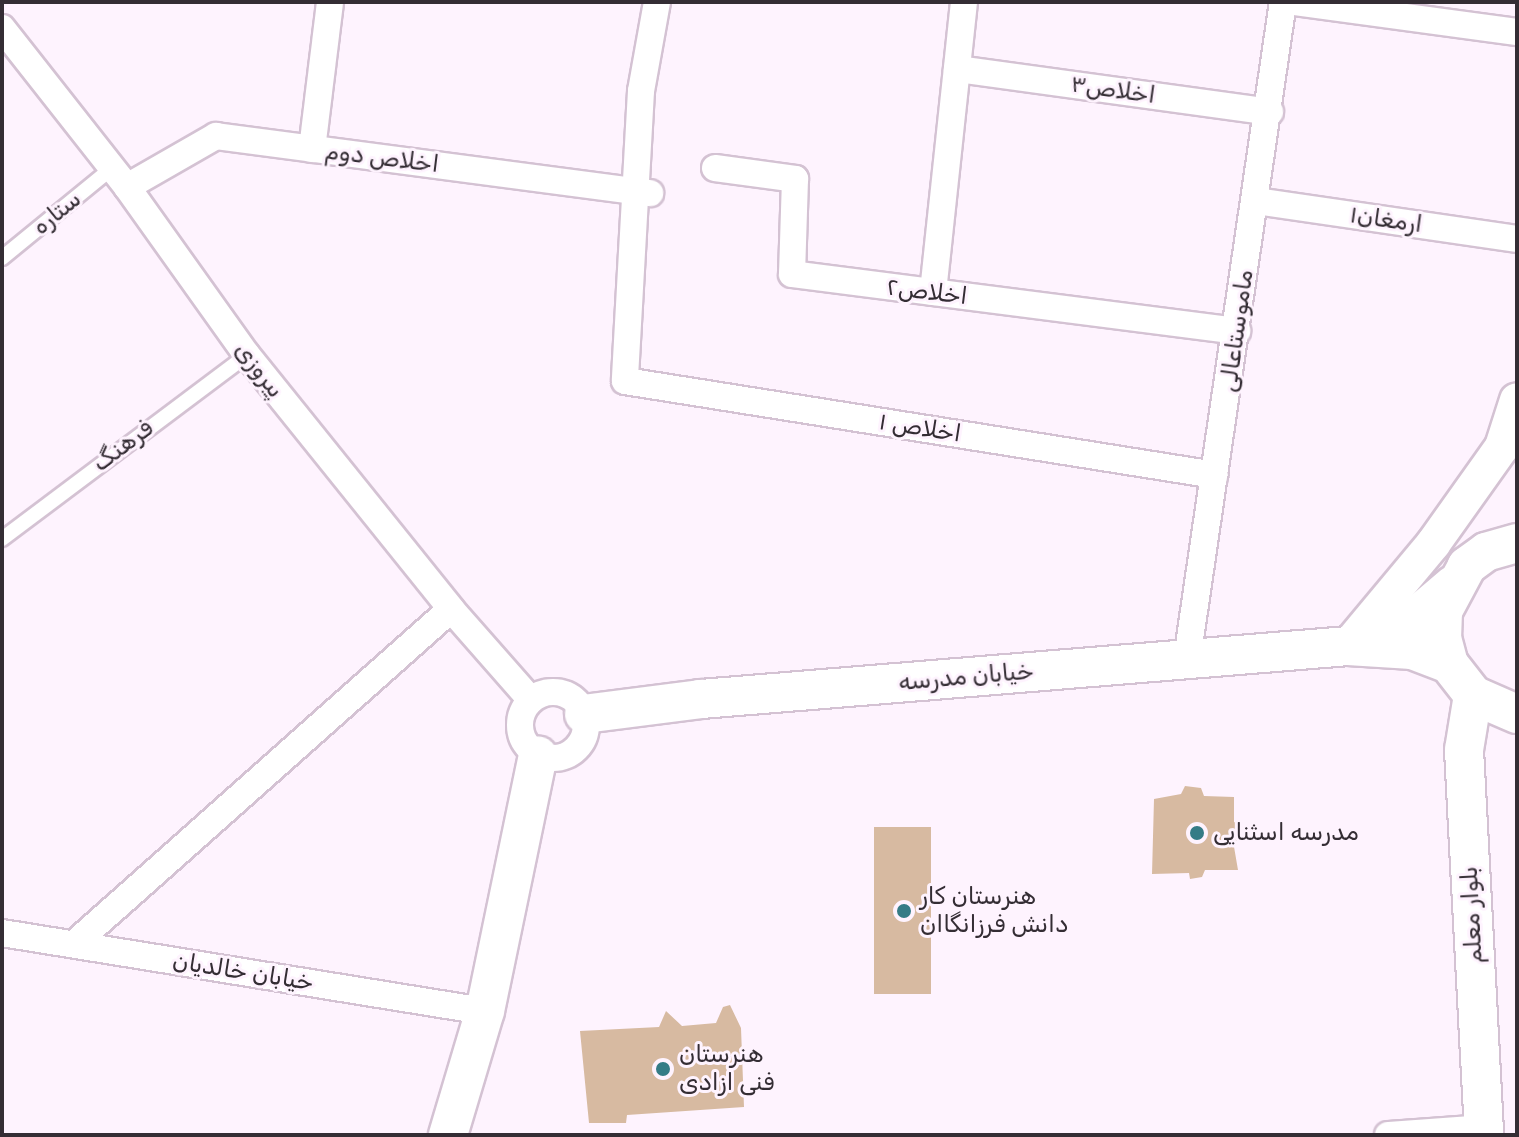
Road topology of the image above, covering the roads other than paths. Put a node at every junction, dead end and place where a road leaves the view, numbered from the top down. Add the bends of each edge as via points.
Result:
1 (330, 2) edge
2 (657, 2) edge
3 (964, 2) edge
4 (1283, 2) edge
5 (1295, 2) edge
6 (2, 28) edge
7 (1517, 32) edge
8 (957, 69) junction
9 (1270, 112) junction
10 (312, 149) junction
11 (715, 168) dead end
12 (119, 178) junction
13 (643, 192) junction
14 (1256, 201) junction
15 (1517, 239) edge
16 (2, 258) edge
17 (933, 292) junction
18 (1237, 331) junction
19 (247, 355) junction
20 (1517, 400) edge
21 (1215, 475) junction
22 (1514, 538) edge
23 (2, 539) edge
24 (1453, 585) junction
25 (451, 609) junction
26 (1348, 646) junction
27 (1187, 659) junction
28 (1449, 664) junction
29 (1473, 695) junction
30 (531, 700) junction
31 (584, 714) junction
32 (1517, 714) edge
33 (538, 755) junction
34 (2, 933) edge
35 (74, 944) junction
36 (485, 1011) junction
37 (1484, 1132) edge
38 (448, 1135) edge
39 (1388, 1135) edge

1 - 10 street
2 - 13 street via 641,91
3 - 8 street
4 - 9 street, ماموستاعالی
5 - 7 street
6 - 12 street, پیروزی
8 - 9 street, اخلاص۳
8 - 17 street
9 - 14 street, ماموستاعالی
10 - 12 street, اخلاص دوم via 216,136
10 - 13 street, اخلاص دوم
11 - 17 street, اخلاص۲ via 795,179 792,274
12 - 16 lane, ستاره
12 - 19 street, پیروزی
13 - 21 street, اخلاص ۱ via 625,381
14 - 15 street, ارمغان۱
14 - 18 street, ماموستاعالی
17 - 18 street, اخلاص۲
18 - 21 street, ماموستاعالی
19 - 23 lane, فرهنگ
19 - 25 street, پیروزی
20 - 26 street via 1502,447 1433,544
21 - 27 street, ماموستاعالی
22 - 24 main road via 1477,559
24 - 26 main road via 1406,625
24 - 28 main road via 1443,611 1442,638
25 - 30 street, پیروزی
25 - 35 street
26 - 27 main road, خیابان مدرسه
26 - 28 main road via 1412,650
27 - 31 main road, خیابان مدرسه via 701,699
28 - 29 main road
29 - 32 main road
29 - 37 main road, بلوار معلم via 1464,750
30 - 31 street via 561,693
30 - 33 street via 520,729
31 - 33 street via 579,745 561,758
33 - 36 main road
34 - 35 street, خیابان خالدیان
35 - 36 street, خیابان خالدیان
36 - 38 main road
37 - 39 street

